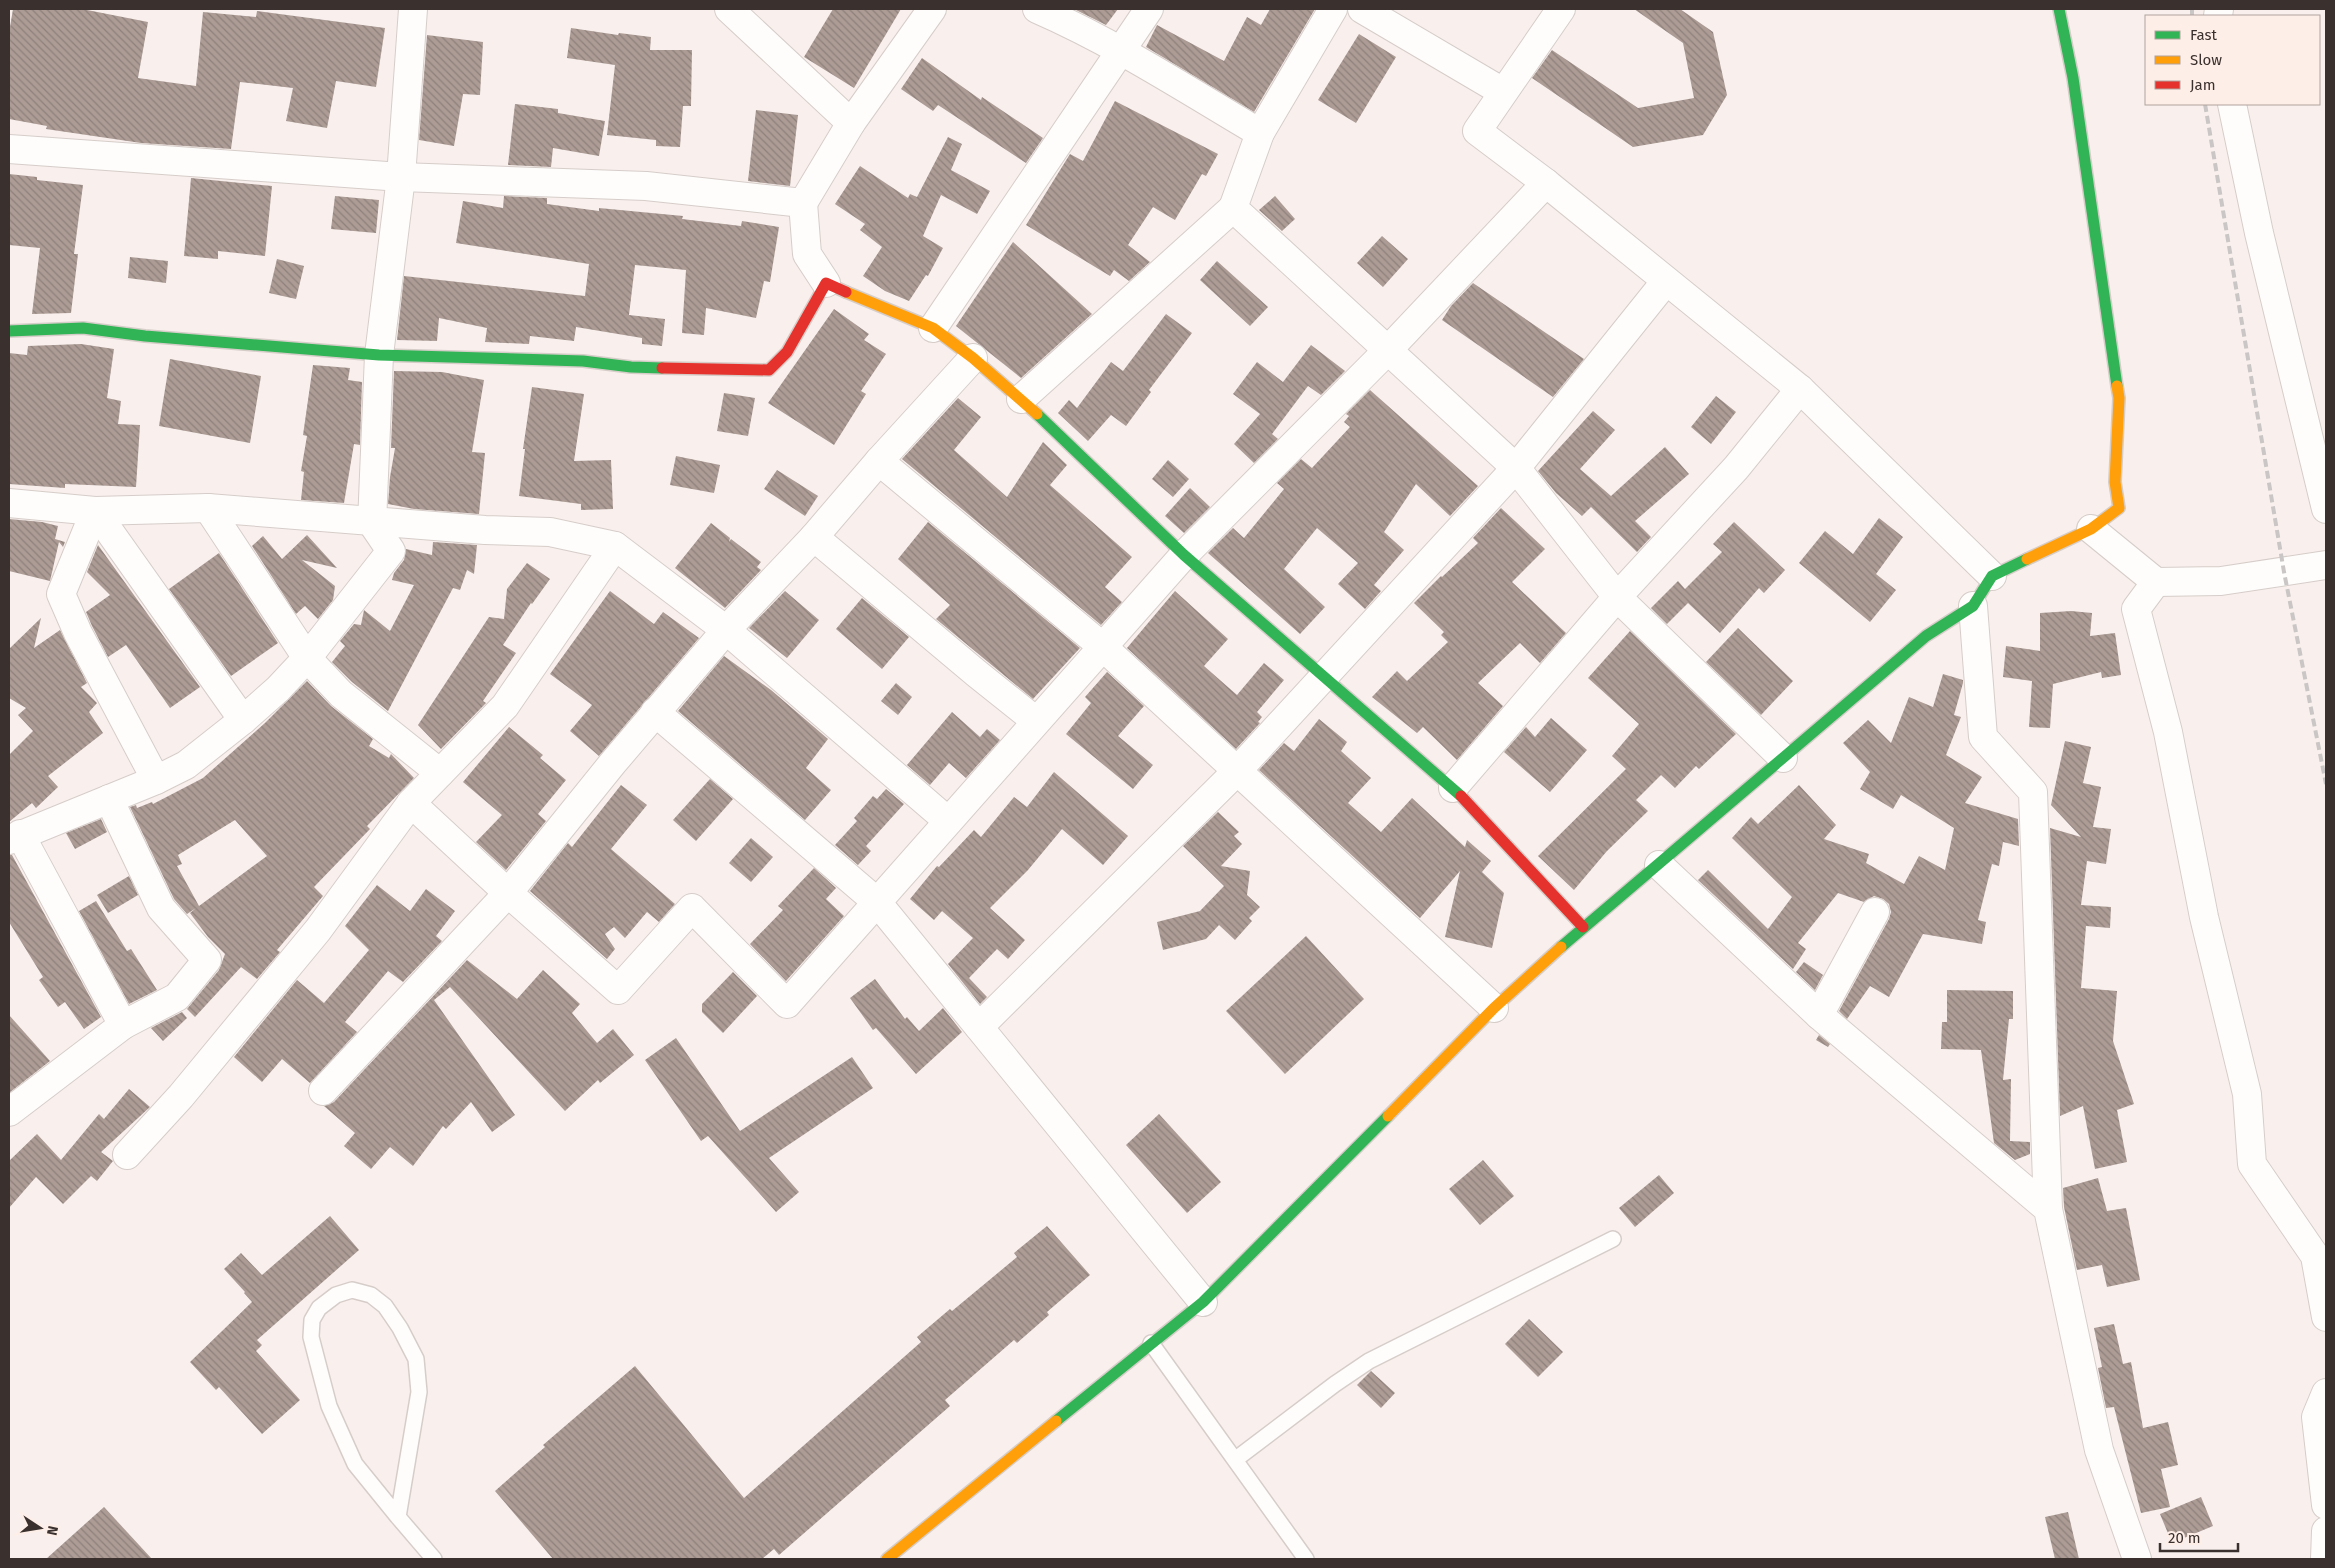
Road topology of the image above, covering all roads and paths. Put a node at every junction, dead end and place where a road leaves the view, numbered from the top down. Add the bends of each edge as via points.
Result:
1 (413, 9) edge
2 (729, 9) edge
3 (932, 9) edge
4 (1037, 9) edge
5 (1148, 9) edge
6 (1333, 9) edge
7 (1362, 9) edge
8 (1561, 9) edge
9 (2059, 9) edge
10 (1120, 50) junction
11 (1503, 92) junction
12 (2232, 105) edge
13 (851, 123) junction
14 (1260, 134) junction
15 (9, 149) edge
16 (401, 177) junction
17 (1546, 183) junction
18 (803, 203) junction
19 (1233, 208) junction
20 (1666, 281) junction
21 (826, 283) junction
22 (933, 328) junction
23 (9, 331) edge
24 (1387, 351) junction
25 (379, 355) junction
26 (973, 358) junction
27 (1800, 389) junction
28 (1021, 399) junction
29 (879, 461) junction
30 (1516, 468) junction
31 (9, 503) edge
32 (208, 508) junction
33 (2326, 509) edge
34 (95, 511) junction
35 (372, 522) junction
36 (2091, 529) junction
37 (814, 537) junction
38 (615, 546) junction
39 (1184, 555) junction
40 (2326, 564) edge
41 (1992, 576) junction
42 (2156, 582) junction
43 (1617, 597) junction
44 (1973, 606) junction
45 (726, 630) junction
46 (1102, 647) junction
47 (307, 658) junction
48 (1326, 675) junction
49 (655, 712) junction
50 (243, 720) junction
51 (1036, 721) junction
52 (1783, 758) junction
53 (1237, 771) junction
54 (440, 773) junction
55 (156, 780) junction
56 (1453, 788) junction
57 (109, 799) junction
58 (411, 803) junction
59 (948, 821) junction
60 (14, 837) edge
61 (1659, 865) junction
62 (508, 893) junction
63 (877, 902) junction
64 (1875, 912) dead end
65 (1583, 927) junction
66 (1494, 1008) junction
67 (1819, 1015) junction
68 (123, 1025) junction
69 (979, 1027) junction
70 (324, 1091) dead end
71 (9, 1112) edge
72 (126, 1155) dead end
73 (2048, 1209) junction
74 (1613, 1239) dead end
75 (1203, 1302) junction
76 (2326, 1317) edge
77 (1151, 1343) junction
78 (2326, 1393) edge
79 (1236, 1459) junction
80 (2326, 1505) edge
81 (398, 1517) junction
82 (2326, 1531) edge
83 (434, 1559) edge
84 (887, 1559) edge
85 (1306, 1559) edge
86 (2137, 1559) edge
87 (2325, 1559) edge

1 - 16 street
2 - 13 street
3 - 13 street
4 - 10 street
5 - 10 street
6 - 14 street
7 - 11 street
8 - 11 street
9 - 36 main road via 2073,78 2119,398 2115,482 2119,508
10 - 14 street
10 - 22 street
11 - 17 street via 1477,130
12 - 33 street via 2259,233
13 - 18 street
14 - 19 street
15 - 16 street
16 - 18 street via 646,186
16 - 25 street
17 - 20 street
17 - 24 street
18 - 21 street via 807,254
19 - 24 street
19 - 28 street
20 - 27 street
20 - 30 street
21 - 22 main road
21 - 25 main road via 787,352 769,370
22 - 26 main road
23 - 25 main road via 83,328
24 - 30 street
24 - 39 street
25 - 35 street
26 - 28 main road
26 - 29 street
27 - 41 street
27 - 43 street via 1736,468
28 - 39 main road
29 - 37 street
29 - 46 street
30 - 43 street
30 - 48 street
31 - 34 street
32 - 34 street
32 - 35 street
32 - 47 street
34 - 50 street
34 - 55 street via 61,594 78,633
35 - 38 street via 550,532
35 - 47 street via 390,551
36 - 41 main road
36 - 42 street
37 - 45 street
37 - 51 street
38 - 45 street
38 - 54 street via 505,706
39 - 46 street
39 - 48 main road
40 - 42 street via 2221,581
41 - 44 main road
42 - 76 street via 2136,609 2168,732 2204,917 2247,1094 2252,1164 2315,1256
43 - 52 street
43 - 56 street
44 - 52 main road via 1926,636
44 - 73 street via 1983,737 2033,792
45 - 49 street
45 - 59 street
46 - 51 street
46 - 53 street
47 - 50 street
47 - 54 street via 341,694
48 - 53 street
48 - 56 main road
49 - 62 street
49 - 63 street
50 - 55 street via 186,765
51 - 59 street
52 - 61 main road
53 - 66 street
53 - 69 street
54 - 58 street
55 - 57 street
56 - 65 main road
57 - 60 street
57 - 68 street via 161,908 208,960 177,997
58 - 62 street
58 - 72 street via 318,930 181,1096
59 - 63 street
60 - 68 street
61 - 65 main road
61 - 67 street
62 - 63 street via 618,990 692,908 787,1004
62 - 70 street
63 - 69 street
64 - 67 street
65 - 66 main road
66 - 75 main road
67 - 73 street
68 - 71 street
69 - 75 street
73 - 86 street via 2099,1450
74 - 79 lane via 1369,1362
75 - 77 main road
77 - 79 lane
77 - 84 main road
78 - 80 street via 2316,1417
79 - 85 lane
81 - 81 lane via 355,1464 341,1436 329,1406 311,1338 312,1320 319,1308 336,1295 352,1290 371,1295 385,1306 416,1359 419,1392
81 - 83 lane
82 - 87 street

